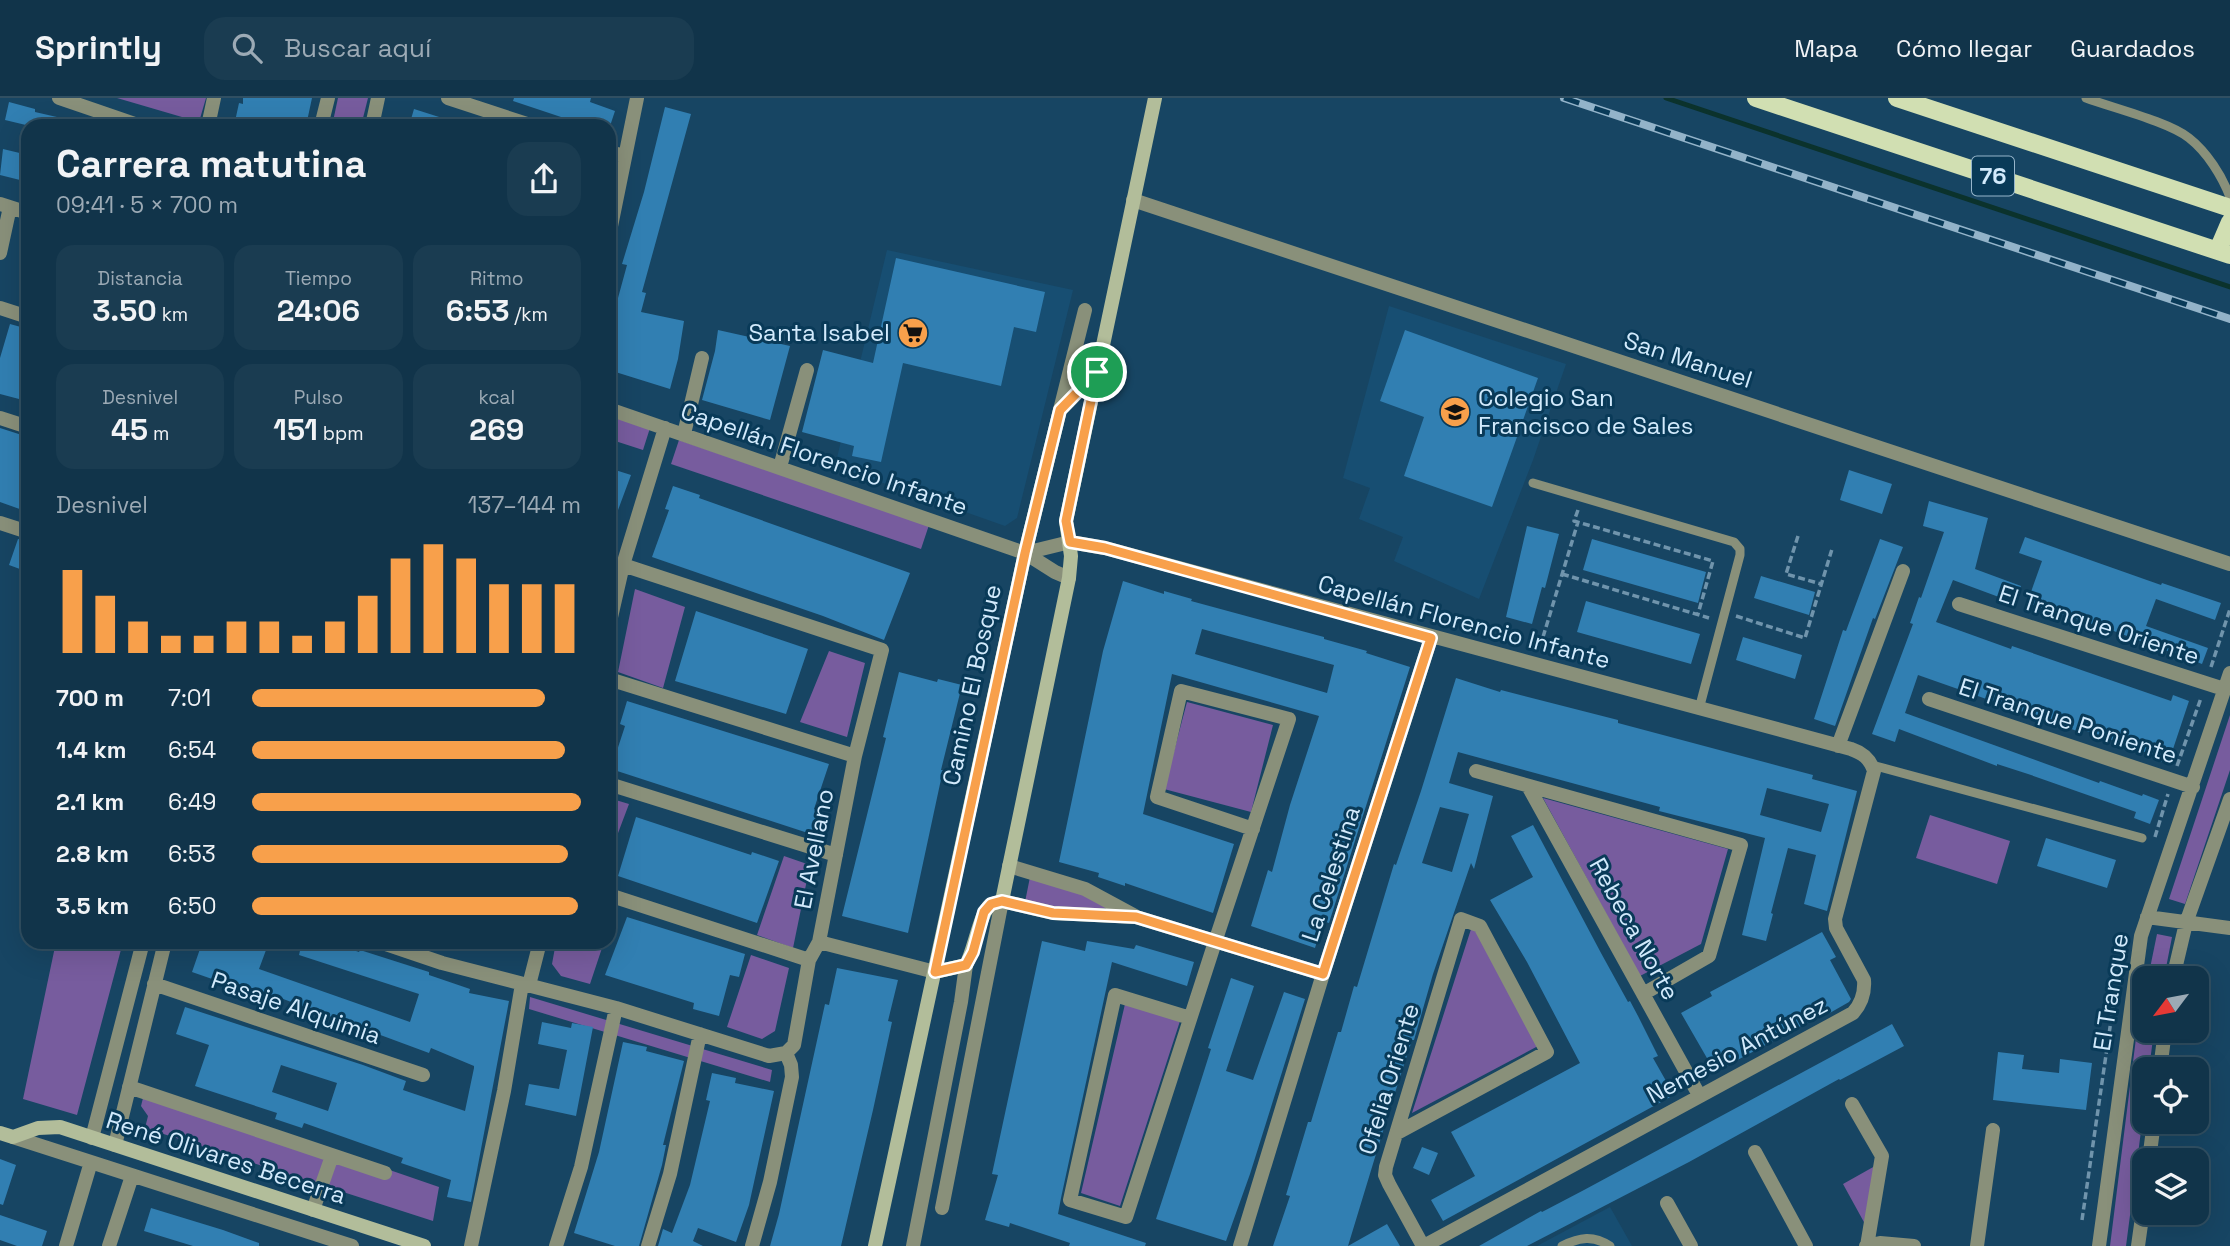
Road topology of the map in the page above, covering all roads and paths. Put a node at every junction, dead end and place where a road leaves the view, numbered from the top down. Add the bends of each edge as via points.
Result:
1 (59, 98) edge
2 (214, 98) edge
3 (328, 98) edge
4 (378, 98) edge
5 (448, 98) edge
6 (637, 98) edge
7 (1155, 98) edge
8 (1755, 98) edge
9 (1897, 98) edge
10 (2086, 98) edge
11 (100, 104) edge
12 (128, 119) edge
13 (210, 119) edge
14 (323, 119) edge
15 (374, 119) edge
16 (512, 119) edge
17 (616, 154) edge
18 (625, 157) junction
19 (2230, 197) edge
20 (1133, 200) junction
21 (616, 201) edge
22 (5, 205) edge
23 (2230, 208) edge
24 (2230, 222) edge
25 (0, 253) edge
26 (2224, 253) edge
27 (0, 308) edge
28 (1085, 310) dead end
29 (21, 315) edge
30 (702, 358) dead end
31 (807, 370) dead end
32 (1097, 372) junction
33 (1060, 410) junction
34 (616, 411) edge
35 (0, 418) edge
36 (21, 425) edge
37 (664, 428) junction
38 (684, 434) junction
39 (780, 467) junction
40 (1533, 483) dead end
41 (1581, 498) junction
42 (1578, 522) junction
43 (0, 523) edge
44 (21, 530) edge
45 (1798, 536) dead end
46 (1070, 542) junction
47 (1025, 553) junction
48 (2230, 564) edge
49 (623, 565) junction
50 (1903, 571) dead end
51 (1069, 578) junction
52 (1821, 584) dead end
53 (616, 596) edge
54 (1959, 604) dead end
55 (1698, 614) dead end
56 (1543, 637) dead end
57 (1431, 638) junction
58 (2230, 673) edge
59 (616, 681) edge
60 (2224, 689) junction
61 (1929, 699) dead end
62 (1699, 709) junction
63 (1838, 746) junction
64 (855, 756) junction
65 (1476, 771) dead end
66 (1872, 772) junction
67 (616, 786) edge
68 (1528, 786) junction
69 (2193, 787) junction
70 (2230, 799) edge
71 (2227, 814) edge
72 (1253, 828) junction
73 (2142, 838) dead end
74 (836, 855) junction
75 (1009, 866) junction
76 (616, 897) edge
77 (1002, 901) junction
78 (1136, 917) junction
79 (2147, 917) junction
80 (2186, 923) junction
81 (2230, 928) edge
82 (819, 942) junction
83 (1215, 942) junction
84 (141, 949) edge
85 (163, 949) edge
86 (401, 949) edge
87 (538, 949) edge
88 (809, 960) junction
89 (966, 965) junction
90 (2139, 966) edge
91 (2176, 966) edge
92 (935, 972) junction
93 (1323, 974) junction
94 (154, 984) junction
95 (525, 985) junction
96 (1643, 994) junction
97 (616, 1008) junction
98 (1190, 1017) junction
99 (700, 1034) junction
100 (2132, 1036) edge
101 (786, 1054) junction
102 (423, 1075) dead end
103 (129, 1087) junction
104 (1699, 1095) junction
105 (1852, 1104) dead end
106 (1993, 1130) dead end
107 (1397, 1133) junction
108 (6, 1135) edge
109 (92, 1138) junction
110 (115, 1145) junction
111 (1755, 1152) dead end
112 (332, 1156) junction
113 (92, 1163) junction
114 (385, 1173) dead end
115 (132, 1176) junction
116 (1667, 1203) dead end
117 (942, 1208) dead end
118 (313, 1210) junction
119 (2141, 1225) edge
120 (66, 1246) edge
121 (109, 1246) edge
122 (352, 1246) edge
123 (424, 1246) edge
124 (471, 1246) edge
125 (556, 1246) edge
126 (648, 1246) edge
127 (752, 1246) edge
128 (875, 1246) edge
129 (913, 1246) edge
130 (1240, 1246) edge
131 (1423, 1246) edge
132 (1562, 1246) edge
133 (1610, 1246) edge
134 (1691, 1246) edge
135 (1806, 1246) edge
136 (1866, 1246) edge
137 (1914, 1246) edge
138 (1977, 1246) edge
139 (2099, 1246) edge
140 (2138, 1246) edge

1 - 11 street
2 - 13 street
3 - 14 street
4 - 15 street
5 - 16 street
6 - 18 street
7 - 20 street
8 - 26 main road, 76
9 - 23 main road, 76
10 - 19 lane via 2181,132 2200,148
11 - 12 street
17 - 18 street
18 - 21 street
20 - 32 street
20 - 48 street, San Manuel
22 - 25 street
24 - 26 main road
27 - 29 street
28 - 33 street, Camino El Bosque
30 - 38 street
31 - 39 street
32 - 33 street
32 - 46 street via 1066,521
33 - 47 street, Camino El Bosque
34 - 37 street, Capellán Florencio Infante
35 - 36 street
37 - 38 street, Capellán Florencio Infante
37 - 49 street
38 - 39 street, Capellán Florencio Infante
39 - 47 street, Capellán Florencio Infante
40 - 41 lane
41 - 42 path via 1574,521
41 - 62 lane via 1734,542 1740,549
42 - 55 path via 1713,561
42 - 56 path
43 - 44 street
45 - 52 path via 1786,574
46 - 47 street, Capellán Florencio Infante
46 - 51 street
46 - 57 street, Capellán Florencio Infante
47 - 51 street, Capellán Florencio Infante
47 - 92 street, Camino El Bosque
49 - 53 street
49 - 64 street, El Avellano via 882,650
50 - 63 street
51 - 75 street
54 - 60 street, El Tranque Oriente
57 - 62 street, Capellán Florencio Infante via 1494,651
57 - 93 street, La Celestina
58 - 60 street, El Tranque
59 - 64 street
60 - 69 street, El Tranque
61 - 69 street, El Tranque Poniente
62 - 63 street, Capellán Florencio Infante
63 - 66 street, Capellán Florencio Infante via 1860,752
64 - 74 street, El Avellano
65 - 68 street
66 - 73 lane
66 - 104 street, Nemesio Antúnez via 1835,919 1864,979 1860,1005 1853,1013
67 - 74 street
68 - 96 street, Rebeca Norte
68 - 96 street via 1741,845 1709,956
69 - 79 street, El Tranque
70 - 71 street
71 - 80 street
72 - 72 street via 1289,719 1181,691 1157,797
72 - 83 street
74 - 82 street, El Avellano
75 - 77 street
75 - 78 street via 1085,889
76 - 88 street
77 - 78 street via 1053,913
77 - 89 street via 984,912
77 - 117 street
78 - 83 street
79 - 80 street
79 - 90 street, El Tranque
80 - 81 street
80 - 91 street
82 - 88 street, El Avellano
82 - 92 street
83 - 93 street
83 - 98 street
84 - 109 street
85 - 94 street
86 - 95 street
87 - 95 street
88 - 101 street, El Avellano via 796,1039
89 - 92 street
89 - 129 street
92 - 128 street, Camino El Bosque
93 - 130 street, La Celestina
94 - 102 street, Pasaje Alquimia
94 - 103 street
95 - 97 street
95 - 124 street
96 - 104 street, Rebeca Norte
97 - 99 street
97 - 125 street via 581,1167
98 - 98 street via 1126,1217 1070,1200 1115,995
99 - 101 street via 769,1056
99 - 126 street via 670,1174
100 - 139 street, El Tranque
101 - 127 street via 792,1077
103 - 110 street
103 - 112 street
104 - 131 street, Nemesio Antúnez
105 - 136 street via 1882,1157
106 - 138 street
107 - 107 street, Ofelia Oriente via 1461,919 1480,926 1547,1052
107 - 131 street, Ofelia Oriente via 1385,1175
108 - 109 street, René Olivares Becerra via 60,1127
108 - 113 street, René Olivares Becerra
109 - 110 street, René Olivares Becerra
110 - 118 street, René Olivares Becerra
111 - 135 street
112 - 114 street
112 - 118 street
113 - 115 street, René Olivares Becerra
113 - 120 street
115 - 121 street
115 - 122 street, René Olivares Becerra
116 - 134 street
118 - 123 street, René Olivares Becerra
119 - 140 street
132 - 133 lane via 1590,1238
136 - 137 street

